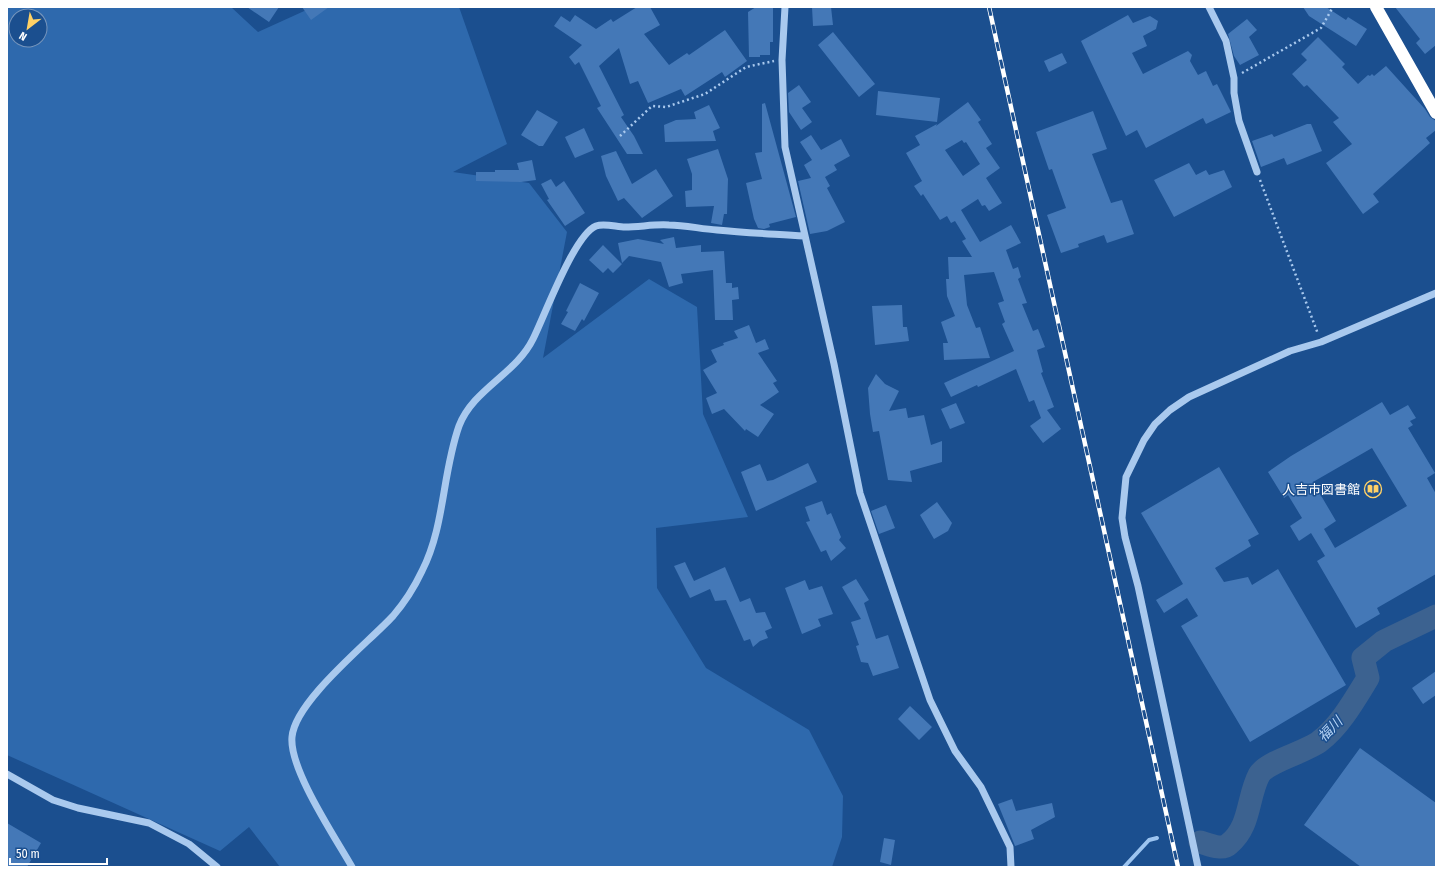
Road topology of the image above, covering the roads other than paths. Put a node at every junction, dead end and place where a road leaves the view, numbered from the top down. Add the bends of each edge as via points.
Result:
1 (785, 7) edge
2 (1209, 7) edge
3 (1376, 7) edge
4 (1436, 113) edge
5 (1257, 172) road end
6 (804, 236) junction
7 (1436, 293) edge
8 (7, 774) edge
9 (217, 867) edge
10 (352, 867) edge
11 (1011, 867) edge
12 (1198, 867) edge

1 - 6 street via 782,60 785,146
2 - 5 street via 1226,41 1239,121
3 - 4 highway
6 - 10 street via 668,225 598,225 586,233 525,353 466,411 456,438 434,541 414,588 393,615 314,695 295,724 292,736 296,764
6 - 11 street via 834,364 860,493 891,588 930,700 955,751 981,786 1010,848
7 - 12 street via 1321,342 1290,351 1189,397 1155,424 1126,477 1122,518 1125,537 1138,586
8 - 9 street via 53,800 149,823 189,844

